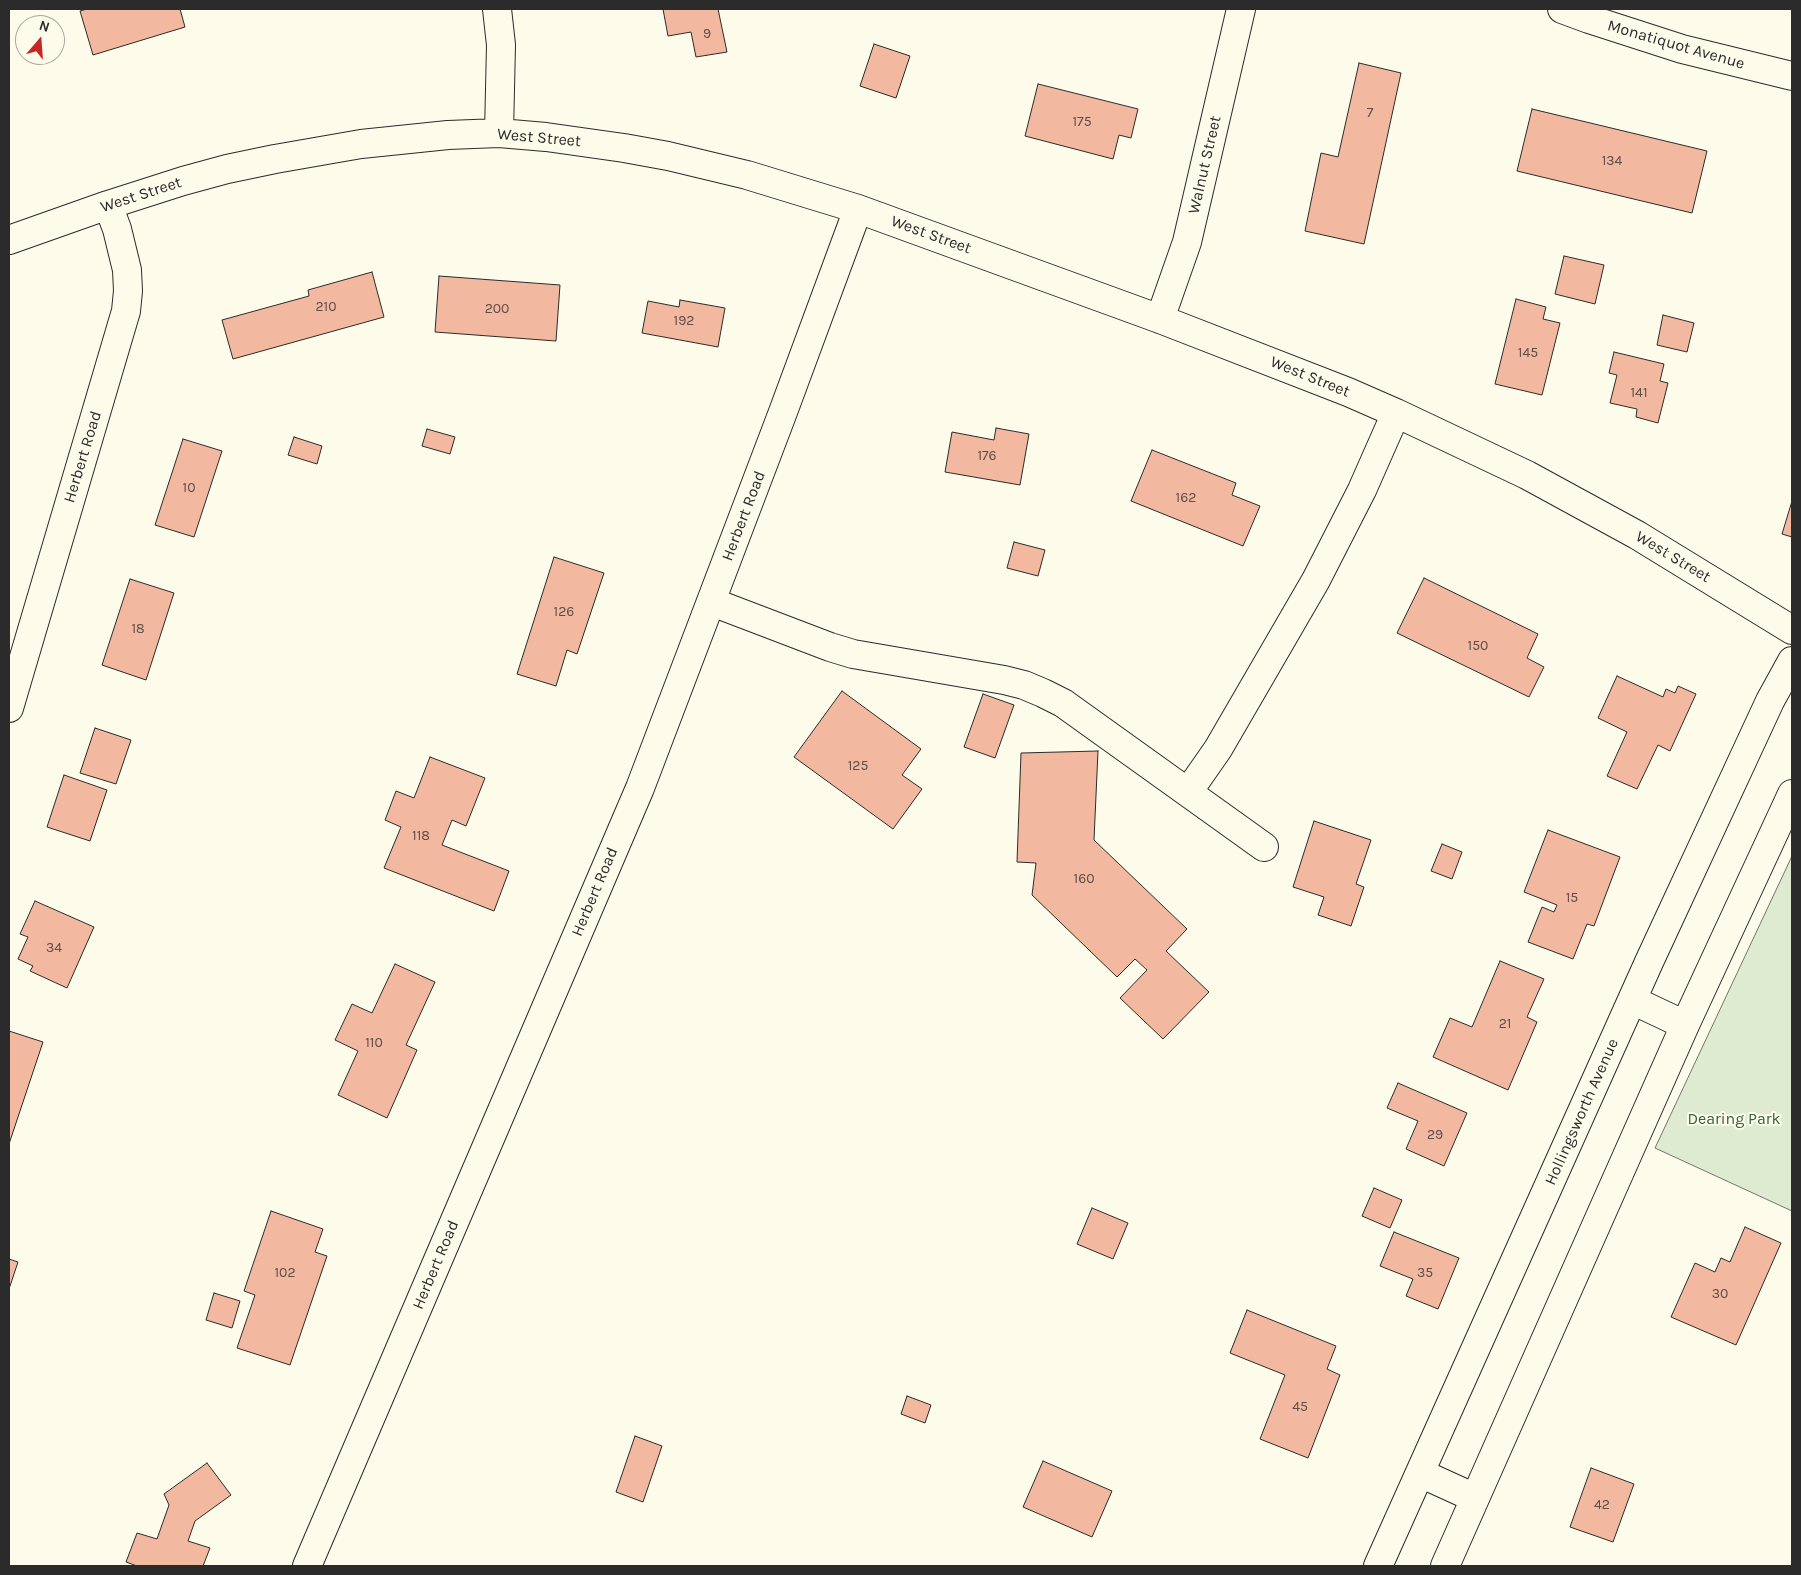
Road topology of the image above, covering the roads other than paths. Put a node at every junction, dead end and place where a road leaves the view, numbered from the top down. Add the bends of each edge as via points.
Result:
1 (497, 9) edge
2 (1241, 9) edge
3 (1562, 9) edge
4 (1792, 76) edge
5 (500, 133) junction
6 (108, 205) junction
7 (858, 209) junction
8 (9, 240) edge
9 (1160, 319) junction
10 (1396, 413) junction
11 (712, 602) junction
12 (1792, 630) edge
13 (1792, 661) edge
14 (9, 708) edge
15 (1188, 792) junction
16 (1792, 794) edge
17 (1264, 847) dead end
18 (1632, 1000) junction
19 (1685, 1025) junction
20 (1420, 1473) junction
21 (1475, 1498) junction
22 (307, 1566) edge
23 (1378, 1566) edge
24 (1445, 1566) edge

1 - 5 street via 501,45
2 - 9 street, Walnut Street via 1186,242
3 - 4 street, Monatiquot Avenue via 1682,49
5 - 6 street, West Street via 403,138 322,150 227,169
5 - 7 street, West Street via 668,156 747,174
6 - 8 street, West Street
6 - 14 street, Herbert Road via 127,270 126,311
7 - 9 street, West Street
7 - 11 street, Herbert Road
9 - 10 street, West Street
10 - 12 street, West Street via 1527,475 1602,515
10 - 15 street via 1362,490 1316,580 1218,749
11 - 15 street via 853,654 1024,685 1063,703
11 - 22 street, Herbert Road via 636,798
13 - 18 street, Hollingsworth Avenue via 1770,701
15 - 17 street
16 - 19 street
18 - 19 street
18 - 20 street, Hollingsworth Avenue
19 - 21 street
20 - 21 street
20 - 23 street, Hollingsworth Avenue
21 - 24 street

